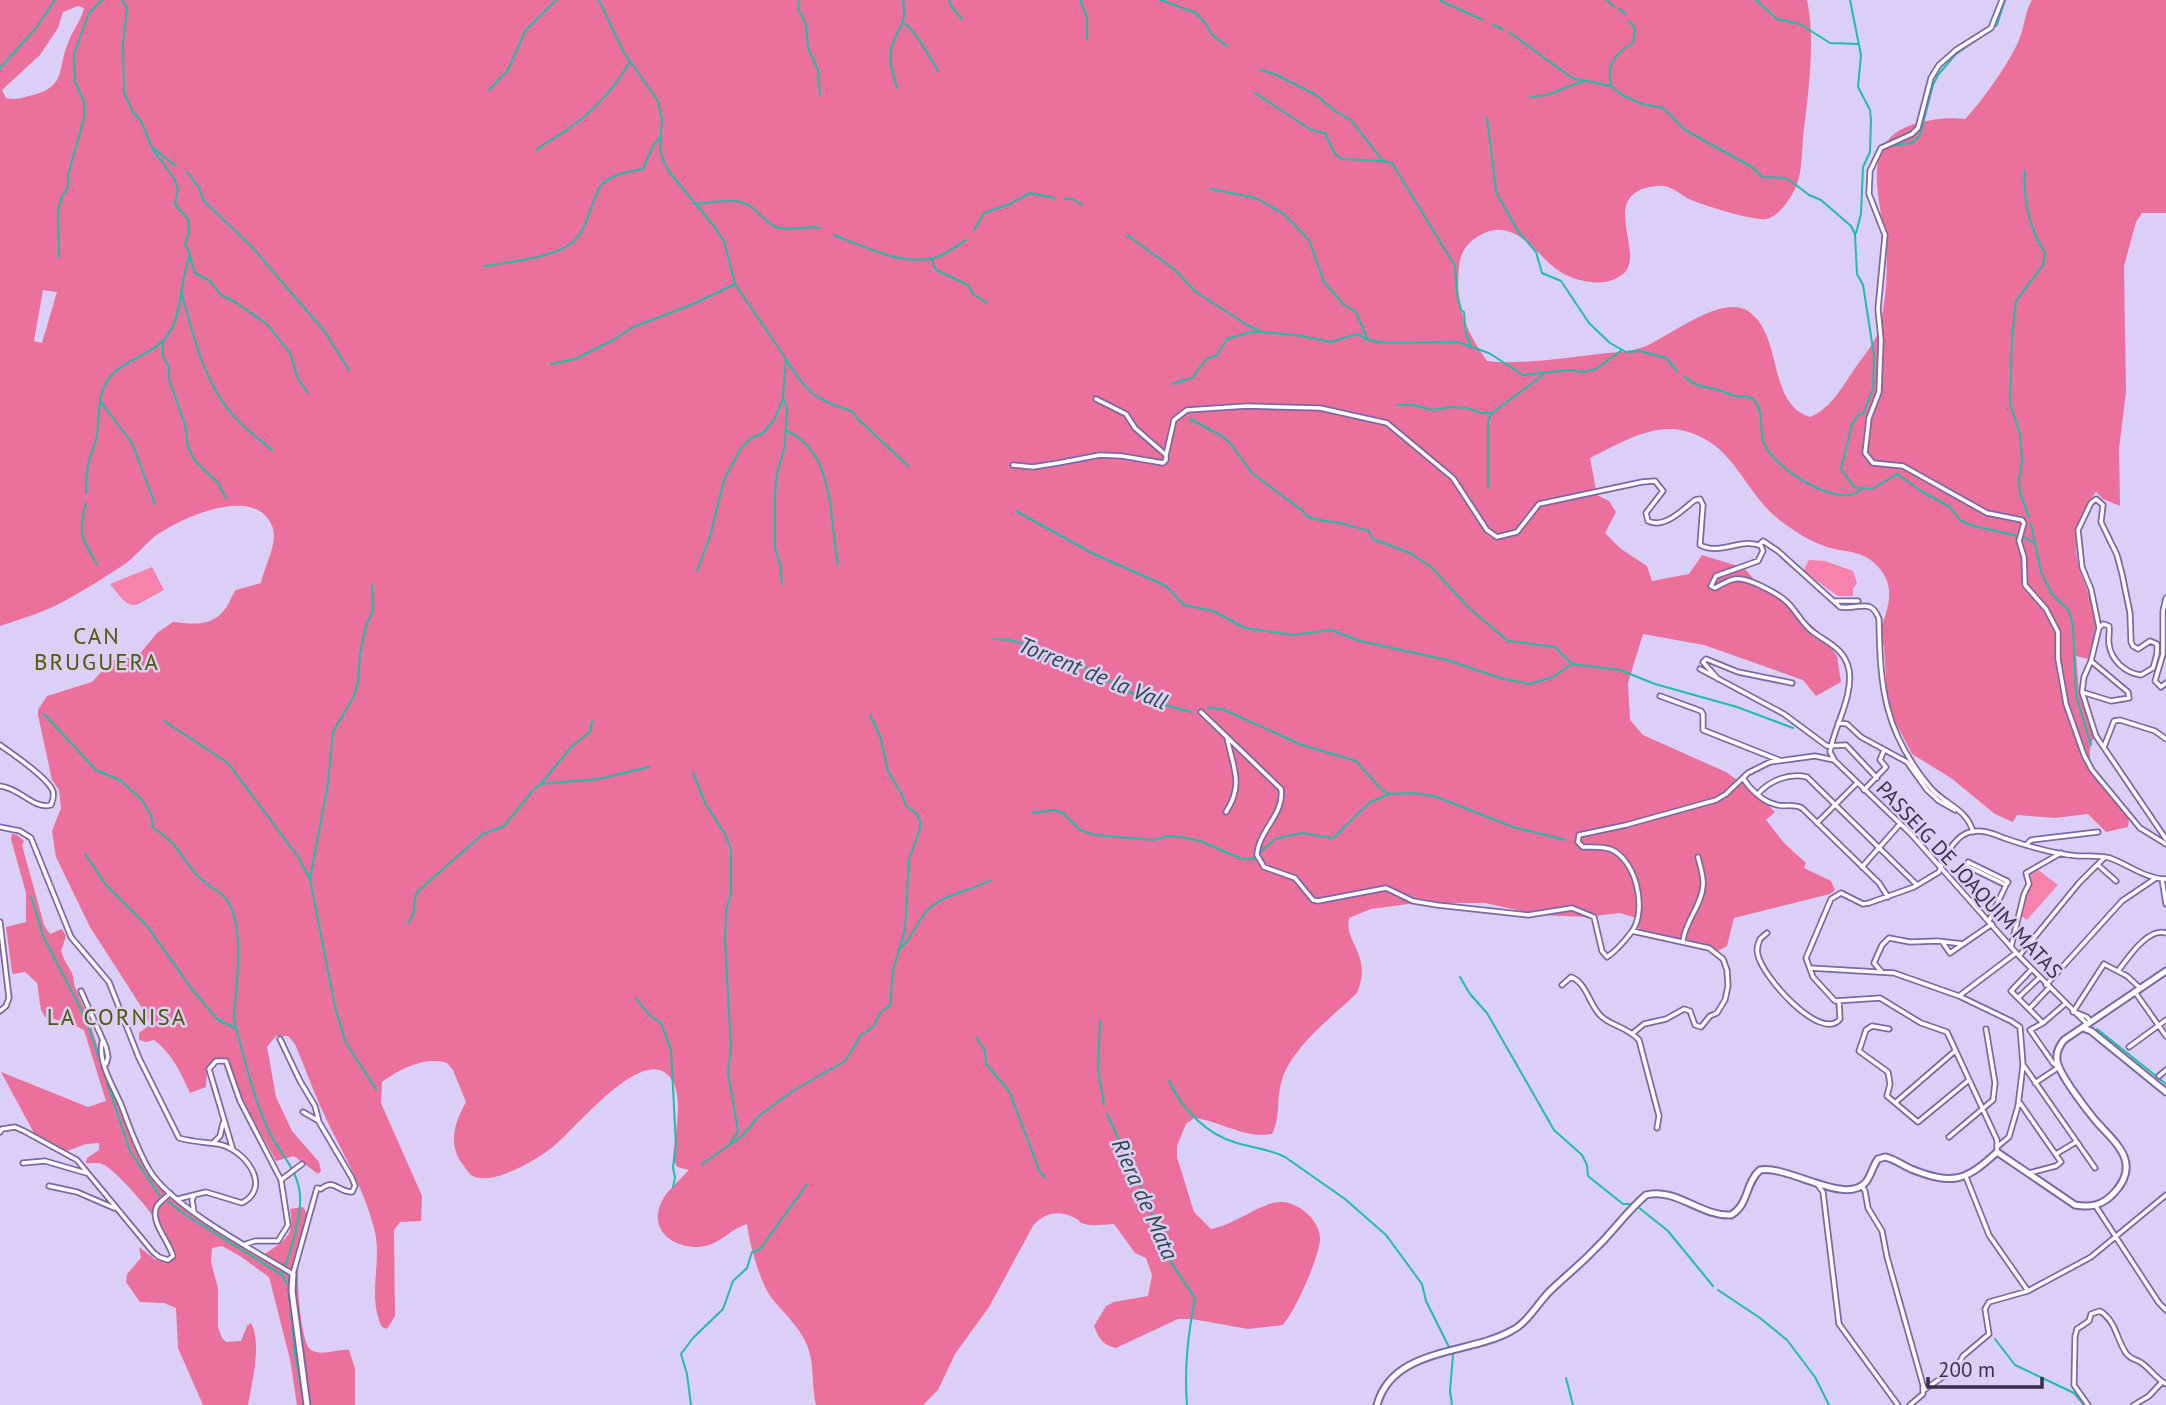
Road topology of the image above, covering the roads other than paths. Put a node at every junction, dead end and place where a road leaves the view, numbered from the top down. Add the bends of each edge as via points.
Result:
1 (2002, 0) edge
2 (1096, 399) dead end
3 (1166, 455) junction
4 (1013, 465) dead end
5 (1759, 545) junction
6 (2166, 598) edge
7 (1833, 601) junction
8 (1858, 601) dead end
9 (2099, 628) junction
10 (2091, 661) junction
11 (1700, 669) dead end
12 (1722, 683) junction
13 (1792, 683) dead end
14 (2166, 683) edge
15 (2082, 692) junction
16 (1660, 696) dead end
17 (1202, 712) dead end
18 (1837, 723) junction
19 (1227, 737) junction
20 (2166, 738) edge
21 (0, 745) edge
22 (1831, 747) junction
23 (2104, 747) junction
24 (1884, 750) junction
25 (1779, 760) junction
26 (1834, 760) junction
27 (1743, 778) junction
28 (1877, 778) junction
29 (1857, 783) junction
30 (0, 786) edge
31 (1864, 790) junction
32 (1758, 794) junction
33 (1837, 804) junction
34 (1226, 812) dead end
35 (1963, 814) junction
36 (1817, 823) junction
37 (1900, 824) junction
38 (0, 827) edge
39 (1973, 832) junction
40 (2098, 832) dead end
41 (2166, 841) edge
42 (2026, 845) junction
43 (1879, 846) junction
44 (2061, 853) junction
45 (1698, 857) dead end
46 (2105, 857) junction
47 (2098, 865) junction
48 (1941, 866) junction
49 (1862, 867) junction
50 (1985, 873) junction
51 (2156, 878) junction
52 (2164, 879) edge
53 (2116, 880) dead end
54 (1917, 885) junction
55 (1888, 897) junction
56 (2166, 904) edge
57 (0, 922) edge
58 (1991, 922) junction
59 (1632, 931) junction
60 (1767, 933) dead end
61 (2166, 933) edge
62 (1683, 942) junction
63 (1943, 943) junction
64 (1964, 944) junction
65 (2011, 947) junction
66 (2018, 955) junction
67 (1810, 968) junction
68 (2031, 970) junction
69 (1881, 971) junction
70 (2118, 971) junction
71 (2166, 971) edge
72 (2039, 978) junction
73 (1562, 985) dead end
74 (2048, 986) junction
75 (2137, 990) junction
76 (81, 991) dead end
77 (1959, 996) junction
78 (2018, 998) junction
79 (1839, 1000) junction
80 (2065, 1004) junction
81 (2029, 1009) junction
82 (0, 1011) edge
83 (2073, 1012) junction
84 (2166, 1020) edge
85 (2043, 1023) junction
86 (2087, 1025) junction
87 (2159, 1025) junction
88 (1889, 1029) dead end
89 (1986, 1029) dead end
90 (1633, 1034) junction
91 (2166, 1035) edge
92 (280, 1040) dead end
93 (2129, 1046) dead end
94 (1955, 1051) junction
95 (2023, 1065) junction
96 (2059, 1067) junction
97 (2166, 1070) edge
98 (2159, 1076) dead end
99 (1969, 1080) junction
100 (2035, 1083) junction
101 (2166, 1092) edge
102 (1896, 1102) junction
103 (2018, 1102) junction
104 (1982, 1107) junction
105 (303, 1112) dead end
106 (223, 1119) junction
107 (318, 1122) junction
108 (1657, 1128) dead end
109 (0, 1132) edge
110 (1949, 1137) dead end
111 (2076, 1142) junction
112 (211, 1145) junction
113 (1997, 1150) junction
114 (233, 1151) junction
115 (2056, 1154) junction
116 (23, 1163) dead end
117 (302, 1164) dead end
118 (2095, 1168) dead end
119 (2029, 1172) junction
120 (88, 1174) junction
121 (1966, 1177) junction
122 (281, 1180) junction
123 (1815, 1182) junction
124 (49, 1186) dead end
125 (1862, 1186) junction
126 (170, 1193) junction
127 (195, 1194) junction
128 (2166, 1195) edge
129 (177, 1199) junction
130 (2095, 1205) junction
131 (116, 1209) junction
132 (195, 1213) junction
133 (2115, 1238) junction
134 (246, 1244) junction
135 (293, 1274) junction
136 (2028, 1291) junction
137 (2166, 1310) edge
138 (2164, 1383) edge
139 (1924, 1390) junction
140 (307, 1405) edge
141 (1377, 1405) edge
142 (1898, 1405) edge
143 (1910, 1405) edge
144 (2088, 1405) edge
145 (2134, 1405) edge

1 - 41 street via 1991,27 1939,65 1918,128 1881,148 1870,171 1869,194 1885,235 1878,309 1879,392 1869,418 1865,453 1873,463 1903,466 1987,513 2022,520 2019,541 2025,584 2058,632 2066,704 2084,755 2140,828
2 - 3 street via 1126,414
3 - 4 street via 1163,463 1101,455 1033,467
3 - 5 street via 1174,420 1187,410 1320,408 1387,423 1452,478 1487,530 1497,537 1517,532 1539,504 1655,481 1663,491 1646,513 1648,521 1664,523 1700,499 1700,545 1708,550
5 - 7 street via 1763,541 1778,551
5 - 18 street via 1763,551 1758,561 1716,576 1712,586 1745,579 1776,594 1843,655 1850,686
6 - 14 street via 2163,654 2155,681 2161,687
7 - 8 street
7 - 35 street via 1850,609 1876,608 1881,687 1889,720 1928,786
9 - 9 street via 2109,626 2109,646 2130,673 2141,675 2153,668 2157,644 2150,641 2138,649 2131,642 2122,574 2101,523 2104,505 2096,499 2078,534
9 - 10 street
10 - 15 street
10 - 15 street via 2128,692 2129,698 2111,701
11 - 12 street
12 - 13 street via 1705,666 1706,659 1738,672
12 - 22 street via 1784,715
15 - 23 street
16 - 25 street via 1701,711 1703,730
17 - 19 street
18 - 22 street
18 - 24 street via 1847,724
19 - 34 street via 1237,774
19 - 59 street via 1280,789 1280,805 1257,849 1259,862 1295,878 1315,901 1386,888 1413,901 1528,915 1572,908 1594,917 1607,957
20 - 23 street via 2120,720 2114,721
21 - 30 street via 42,778 54,798 45,807
22 - 26 street
22 - 28 street via 1846,745
23 - 41 street
24 - 28 street via 1880,760 1886,767
24 - 35 street via 1907,762 1927,790
25 - 26 street via 1815,756
25 - 27 street
26 - 29 street, PASSEIG DE JOAQUIM MATAS
27 - 32 street
27 - 59 street via 1716,800 1579,835 1580,845 1614,850 1632,869 1638,913
28 - 31 street
29 - 31 street, PASSEIG DE JOAQUIM MATAS
29 - 33 street
31 - 37 street, PASSEIG DE JOAQUIM MATAS
32 - 33 street via 1777,779 1796,774 1807,777
32 - 36 street via 1774,805 1797,805
33 - 36 street
33 - 43 street
35 - 39 street
36 - 49 street
37 - 43 street
37 - 48 street, PASSEIG DE JOAQUIM MATAS
38 - 112 street via 31,838 71,937 109,982 139,1058 179,1138
39 - 42 street via 1985,831
39 - 48 street via 1963,835
40 - 42 street via 2032,840
42 - 44 street
43 - 49 street
43 - 54 street
44 - 46 street
44 - 65 street via 2026,873 2029,884
45 - 62 street via 1703,889
46 - 47 street
46 - 51 street
47 - 53 street
47 - 66 street
48 - 54 street
48 - 58 street, PASSEIG DE JOAQUIM MATAS
49 - 55 street
50 - 50 street via 1968,862 1966,863
50 - 58 street via 2008,881
51 - 52 street
51 - 74 street via 2122,901
52 - 56 street
54 - 55 street
55 - 67 street via 1863,904 1845,894 1831,899 1806,958
57 - 82 street via 9,998
58 - 64 street
58 - 65 street, PASSEIG DE JOAQUIM MATAS
59 - 62 street
60 - 79 street via 1760,939 1758,957 1781,993 1829,1027 1840,1019
61 - 70 street via 2149,936
62 - 90 street via 1709,948 1723,958 1728,986 1722,1007 1701,1027 1684,1009 1666,1020 1644,1024
63 - 64 street
63 - 64 street via 1950,953
63 - 69 street via 1889,938 1874,962
65 - 66 street, PASSEIG DE JOAQUIM MATAS
66 - 68 street, PASSEIG DE JOAQUIM MATAS
66 - 77 street
67 - 69 street
67 - 79 street via 1829,996
68 - 72 street, PASSEIG DE JOAQUIM MATAS
68 - 78 street via 2011,991
69 - 77 street
70 - 75 street
70 - 83 street via 2104,964
71 - 75 street
72 - 74 street, PASSEIG DE JOAQUIM MATAS
72 - 78 street
73 - 90 street via 1571,977 1579,980 1604,1019
74 - 80 street, PASSEIG DE JOAQUIM MATAS
74 - 81 street
75 - 86 street
75 - 87 street
76 - 126 street via 150,1173
77 - 95 street via 2020,1027
78 - 81 street
79 - 94 street via 1885,999 1921,1023 1947,1032
80 - 83 street, PASSEIG DE JOAQUIM MATAS
80 - 85 street
81 - 85 street
83 - 86 street, PASSEIG DE JOAQUIM MATAS via 2087,1017
84 - 87 street
85 - 96 street via 2030,1030
86 - 96 street via 2059,1047
86 - 101 street
87 - 91 street
87 - 93 street
88 - 102 street via 1872,1026 1866,1030 1859,1051 1888,1072 1887,1096
89 - 104 street via 1995,1083 1993,1100
90 - 108 street via 1643,1048 1659,1116
92 - 107 street via 315,1106
94 - 99 street
94 - 102 street
95 - 100 street
95 - 103 street
96 - 100 street
96 - 130 street via 2094,1119 2124,1151 2120,1186 2105,1202
97 - 98 street
99 - 102 street via 1918,1122
99 - 104 street
100 - 111 street
103 - 113 street via 2009,1137
103 - 115 street
104 - 110 street
104 - 113 street
105 - 107 street
106 - 112 street via 220,1136
106 - 114 street
106 - 122 street via 209,1069 216,1061 226,1061 240,1101
107 - 135 street via 355,1186 352,1192 334,1184 317,1188
109 - 120 street via 15,1127 24,1130 77,1160
111 - 115 street
111 - 118 street
112 - 114 street
113 - 119 street
113 - 121 street
114 - 127 street via 256,1177 251,1198 242,1203 206,1192
115 - 119 street via 2060,1164
116 - 120 street via 45,1161
117 - 122 street
119 - 130 street via 2075,1205
120 - 131 street
121 - 125 street via 1946,1179 1885,1157 1878,1159
121 - 136 street via 1989,1235
122 - 134 street via 288,1225 278,1241
123 - 125 street via 1844,1190
123 - 141 street via 1777,1170 1760,1170 1740,1208 1731,1215 1664,1194 1646,1195 1516,1328 1412,1364 1390,1379
123 - 142 street via 1823,1192 1839,1324
124 - 131 street via 78,1192
125 - 139 street via 1882,1231
126 - 129 street
126 - 131 street via 155,1209 173,1256 167,1260 153,1252
127 - 129 street
127 - 132 street
128 - 133 street
129 - 132 street
130 - 133 street
132 - 134 street
133 - 136 street via 2091,1257
133 - 137 street
134 - 135 street
135 - 140 street
136 - 139 street via 1989,1302 1985,1309 1989,1334 1962,1356 1957,1367
138 - 144 street via 2126,1353 2114,1324 2100,1311 2091,1314 2075,1336 2074,1385
138 - 145 street
139 - 143 street

